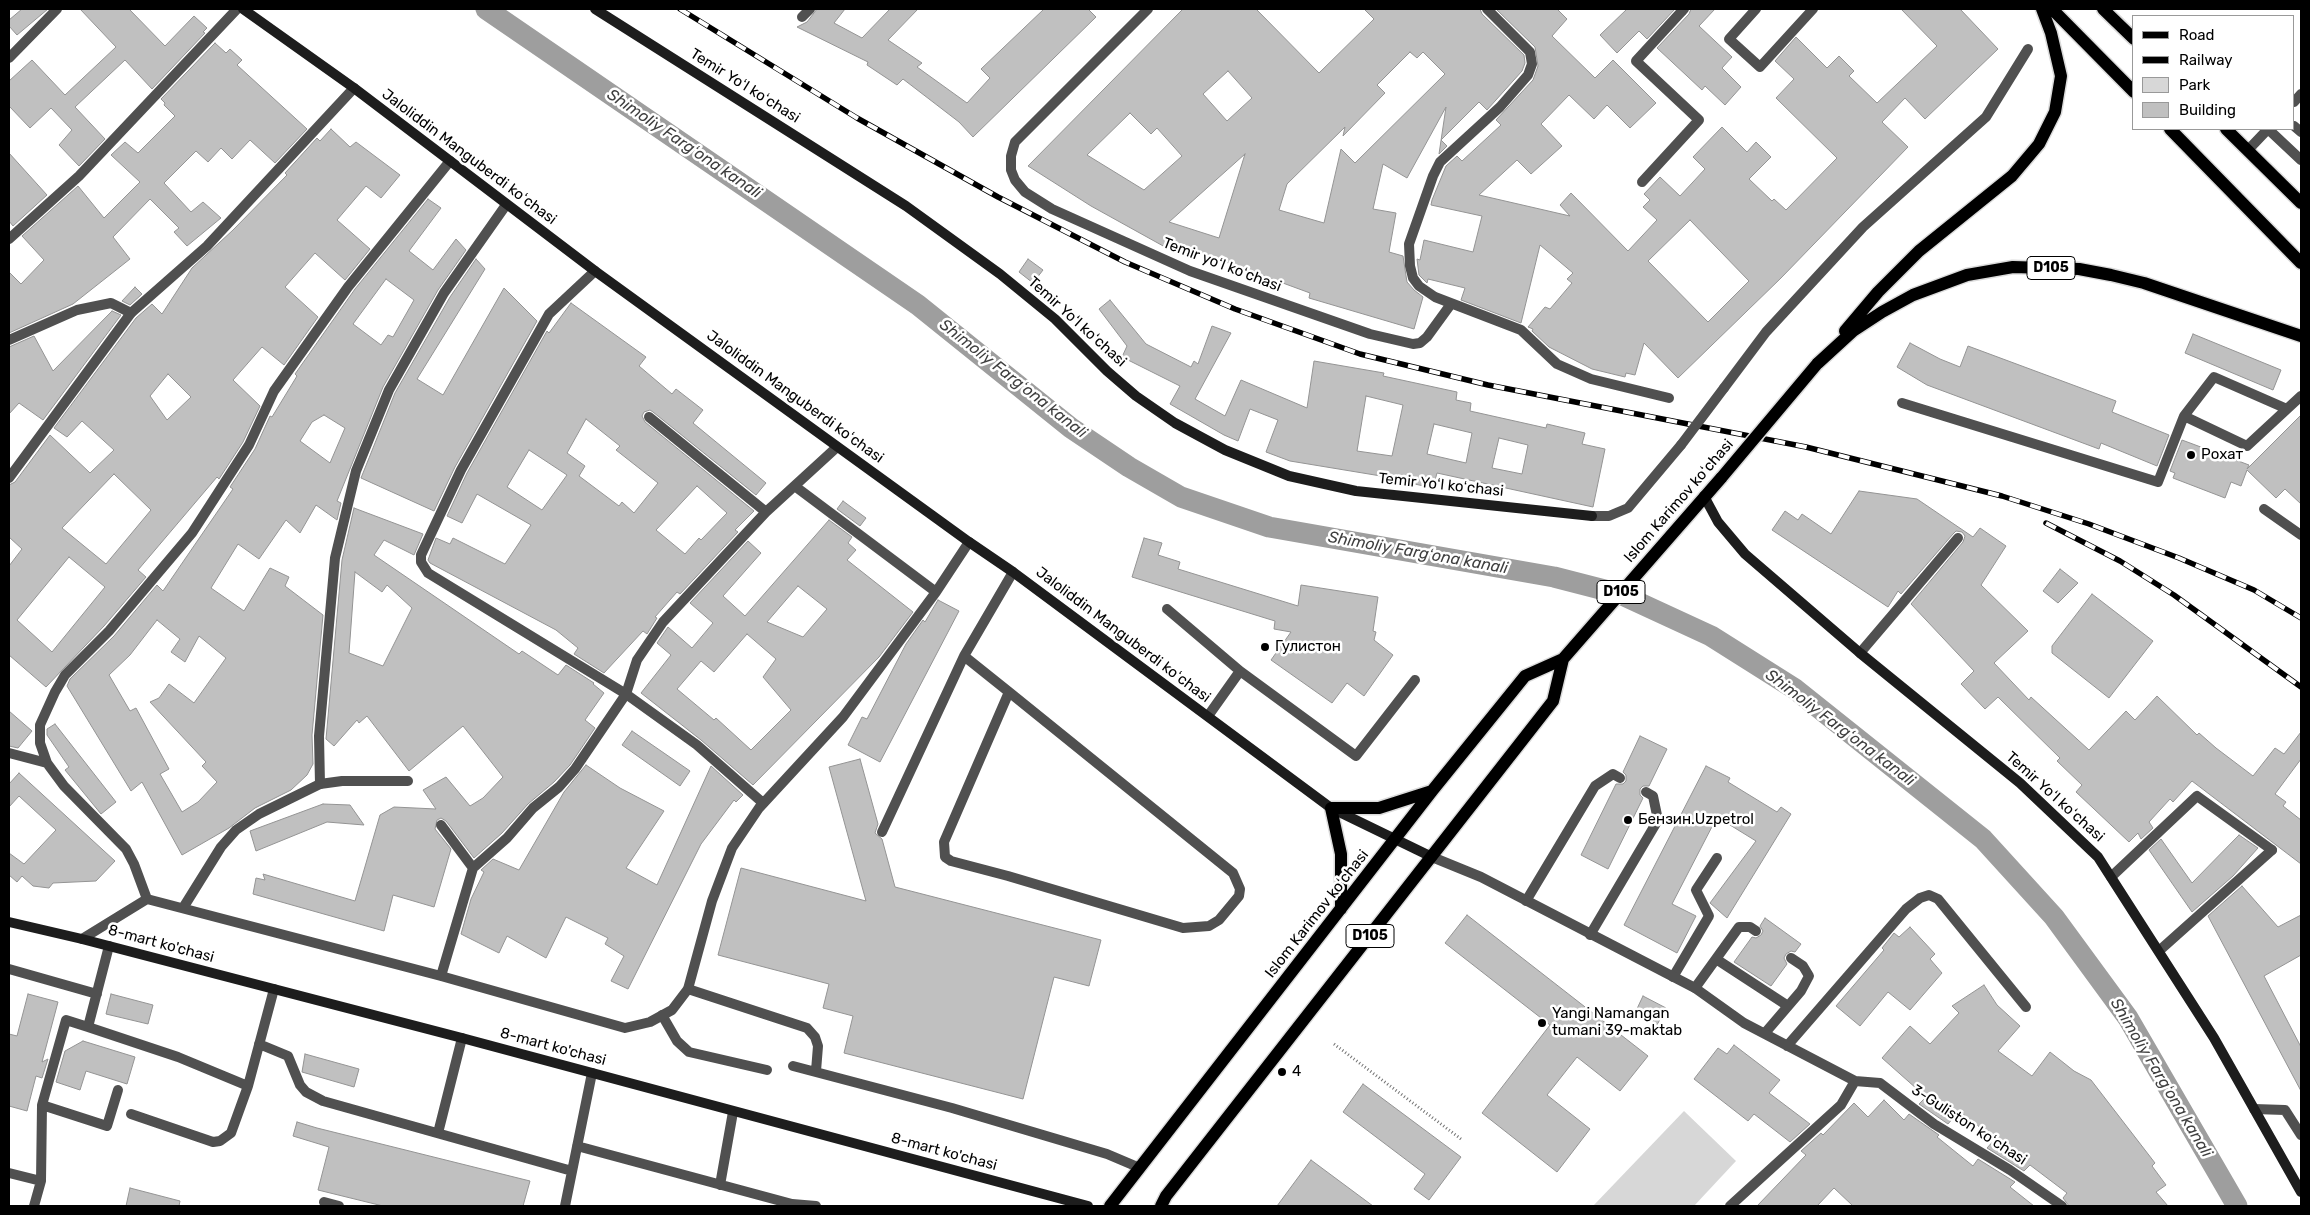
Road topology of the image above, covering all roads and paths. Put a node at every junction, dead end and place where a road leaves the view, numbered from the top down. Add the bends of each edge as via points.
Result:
1 (57, 9) edge
2 (237, 9) edge
3 (243, 9) edge
4 (595, 9) edge
5 (1148, 9) edge
6 (1487, 9) edge
7 (1756, 9) edge
8 (1814, 9) edge
9 (2042, 9) edge
10 (2052, 9) edge
11 (2103, 9) edge
12 (1683, 10) edge
13 (2132, 37) edge
14 (2028, 49) dead end
15 (9, 58) edge
16 (354, 88) junction
17 (2132, 90) edge
18 (2171, 130) edge
19 (2227, 130) edge
20 (2267, 130) edge
21 (2269, 130) edge
22 (2248, 150) junction
23 (2301, 160) edge
24 (450, 161) junction
25 (1642, 182) dead end
26 (2301, 202) edge
27 (506, 205) junction
28 (9, 239) edge
29 (2301, 263) edge
30 (595, 271) junction
31 (1451, 304) junction
32 (131, 313) junction
33 (2301, 336) edge
34 (9, 340) edge
35 (1818, 364) junction
36 (2301, 396) edge
37 (1669, 398) dead end
38 (1902, 403) dead end
39 (2287, 409) junction
40 (2184, 416) junction
41 (649, 417) dead end
42 (838, 447) junction
43 (9, 478) edge
44 (796, 487) junction
45 (1704, 496) junction
46 (2264, 509) dead end
47 (766, 512) junction
48 (2301, 535) edge
49 (1958, 538) dead end
50 (969, 542) junction
51 (1013, 572) junction
52 (936, 592) junction
53 (1167, 609) dead end
54 (1860, 653) junction
55 (964, 656) junction
56 (1564, 659) junction
57 (1240, 671) junction
58 (1415, 680) dead end
59 (1010, 692) junction
60 (626, 694) junction
61 (1208, 716) junction
62 (9, 753) edge
63 (47, 764) junction
64 (1620, 778) dead end
65 (408, 781) dead end
66 (320, 784) junction
67 (1432, 791) junction
68 (1646, 792) dead end
69 (764, 803) junction
70 (1331, 808) junction
71 (441, 825) dead end
72 (882, 832) dead end
73 (1396, 839) junction
74 (1432, 857) junction
75 (1717, 858) dead end
76 (473, 868) junction
77 (2111, 877) junction
78 (147, 899) junction
79 (1526, 901) junction
80 (183, 908) junction
81 (1341, 909) junction
82 (9, 922) edge
83 (1756, 932) dead end
84 (1590, 935) junction
85 (82, 939) junction
86 (109, 946) junction
87 (2160, 950) junction
88 (1716, 958) junction
89 (1791, 958) dead end
90 (9, 969) edge
91 (441, 976) junction
92 (1672, 977) junction
93 (1695, 988) junction
94 (274, 989) junction
95 (688, 989) junction
96 (97, 994) junction
97 (1788, 1006) junction
98 (2026, 1007) dead end
99 (662, 1015) junction
100 (88, 1027) junction
101 (1765, 1033) junction
102 (462, 1038) junction
103 (260, 1044) junction
104 (1334, 1044) dead end
105 (1787, 1046) junction
106 (793, 1066) dead end
107 (766, 1070) dead end
108 (816, 1071) junction
109 (592, 1073) junction
110 (1855, 1081) junction
111 (248, 1086) junction
112 (118, 1090) dead end
113 (42, 1105) junction
114 (2254, 1109) junction
115 (733, 1112) junction
116 (131, 1114) dead end
117 (2301, 1132) edge
118 (438, 1133) junction
119 (1461, 1139) dead end
120 (577, 1146) junction
121 (1140, 1168) junction
122 (572, 1172) junction
123 (9, 1173) edge
124 (41, 1181) junction
125 (720, 1184) junction
126 (2301, 1192) edge
127 (324, 1202) dead end
128 (34, 1206) edge
129 (339, 1206) edge
130 (565, 1206) edge
131 (816, 1206) edge
132 (1088, 1206) edge
133 (1110, 1206) edge
134 (1161, 1206) edge
135 (1730, 1206) edge
136 (2062, 1206) edge

1 - 15 street
2 - 28 street via 80,176
3 - 16 street, Jaloliddin Manguberdi koʻchasi
4 - 14 street, Temir Yoʻl koʻchasi, bridge via 906,206 1048,313 1136,396 1175,423 1225,450 1290,476 1356,491 1592,516 1609,516 1628,508 1681,445 1766,332 1863,227 1986,117
5 - 31 street, Temir yoʻl koʻchasi via 1015,142 1011,170 1025,192 1052,209 1190,271 1370,334 1420,343 1428,337
6 - 31 street via 1530,52 1532,64 1528,75 1500,107 1440,162 1409,244 1413,278 1427,292
7 - 8 street via 1729,39 1760,67
9 - 35 main road, D105 via 2061,76 2055,112 2039,144 2012,176 1912,258 1878,292
10 - 17 main road
11 - 13 main road
12 - 25 street via 1636,61 1699,120
16 - 24 street, Jaloliddin Manguberdi koʻchasi
16 - 32 street via 207,246
18 - 29 main road
19 - 22 main road
20 - 22 street
21 - 23 street
22 - 26 main road
24 - 27 street, Jaloliddin Manguberdi koʻchasi
24 - 63 street via 348,287 274,391 249,445 192,532 109,631 65,675 40,725 40,743
27 - 30 street, Jaloliddin Manguberdi koʻchasi
27 - 66 street via 444,293 389,390 356,471 334,558 320,736
30 - 42 street, Jaloliddin Manguberdi koʻchasi
30 - 60 street via 549,314 461,470 421,555 421,562 428,572
31 - 37 street via 1521,330 1557,364 1591,379
32 - 34 street via 111,303 77,310
32 - 43 street
33 - 35 main road, D105 via 2119,277 2079,269 2013,267 1967,275 1913,295 1853,331
35 - 45 main road, Islom Karimov koʻchasi / D105, bridge
36 - 39 street
38 - 40 street via 2158,482
39 - 40 street via 2247,446
39 - 40 street via 2214,377
41 - 47 street
42 - 44 street
42 - 50 street, Jaloliddin Manguberdi koʻchasi
44 - 47 street
44 - 52 street
45 - 54 street, Temir Yoʻl koʻchasi via 1718,522 1744,554
45 - 56 main road, Islom Karimov koʻchasi / D105
46 - 48 street
47 - 60 street via 662,622 637,660
49 - 54 street
50 - 51 street, Jaloliddin Manguberdi koʻchasi
50 - 52 street
51 - 55 street
51 - 61 street, Jaloliddin Manguberdi koʻchasi
52 - 69 street via 843,717
53 - 57 street
54 - 77 street, Temir Yoʻl koʻchasi via 2020,783 2098,857
55 - 59 street
55 - 72 street
56 - 67 main road, Islom Karimov koʻchasi / D105 via 1525,676
56 - 74 main road, Islom Karimov koʻchasi / D105 via 1553,701
57 - 58 street via 1356,756
57 - 61 street
59 - 59 street via 944,842 945,856 951,862 1183,928 1208,926 1219,920 1239,896 1240,889 1233,873
60 - 69 street via 697,745
60 - 76 street via 575,769
61 - 70 street, Jaloliddin Manguberdi koʻchasi
62 - 63 street
63 - 78 street via 64,786 126,849
64 - 79 street via 1613,774 1595,786
65 - 66 street
66 - 80 street via 259,814 236,830 220,847
67 - 70 main road via 1379,808
67 - 73 main road, Islom Karimov koʻchasi / D105
68 - 84 street via 1653,796 1658,820
69 - 95 street via 732,848 712,901
70 - 73 street, Jaloliddin Manguberdi koʻchasi
70 - 81 main road via 1341,854
71 - 76 street
73 - 74 street, Jaloliddin Manguberdi koʻchasi
73 - 81 main road, Islom Karimov koʻchasi / D105
74 - 79 street via 1480,876
74 - 134 main road, Islom Karimov koʻchasi / D105
75 - 92 street via 1696,890 1709,916
76 - 91 street
77 - 87 street, Temir Yoʻl koʻchasi
77 - 87 street via 2197,796 2272,850
78 - 80 street
78 - 85 street
79 - 84 street
80 - 91 street
81 - 121 main road, Islom Karimov koʻchasi / D105
82 - 85 street, 8-mart ko'chasi
83 - 88 street via 1750,927 1739,927
84 - 92 street
85 - 86 street, 8-mart ko'chasi
86 - 94 street, 8-mart ko'chasi
86 - 96 street
87 - 114 street, Temir Yoʻl koʻchasi
88 - 93 street
88 - 97 street
89 - 97 street via 1803,966 1808,976
90 - 96 street
91 - 99 street via 625,1028 650,1022
92 - 93 street
93 - 101 street via 1744,1023
94 - 102 street, 8-mart ko'chasi
94 - 103 street
95 - 99 street via 672,1010
95 - 108 street via 807,1028 818,1046
96 - 100 street
97 - 101 street
98 - 105 street via 1938,899 1929,895 1906,909
99 - 107 street via 677,1042 689,1052
100 - 111 street via 178,1057
100 - 113 street via 66,1020
101 - 105 street
102 - 109 street, 8-mart ko'chasi
102 - 118 street
103 - 111 street
103 - 118 street via 288,1056 300,1085 323,1101
104 - 119 path
105 - 110 street
106 - 108 street
108 - 121 street via 1107,1154
109 - 115 street, 8-mart ko'chasi
109 - 120 street
110 - 135 street via 1841,1106
110 - 136 street, 3-Guliston koʻchasi via 1880,1083 1934,1124
111 - 116 street via 231,1133 220,1141 213,1142
112 - 113 street via 106,1126
113 - 124 street
114 - 117 street via 2285,1110
114 - 126 street, Temir Yoʻl koʻchasi
115 - 125 street
115 - 132 street, 8-mart ko'chasi
118 - 122 street
120 - 122 street
120 - 125 street
121 - 133 main road, Islom Karimov koʻchasi / D105
122 - 130 street
123 - 124 street
124 - 128 street
125 - 131 street via 792,1204
127 - 129 street

